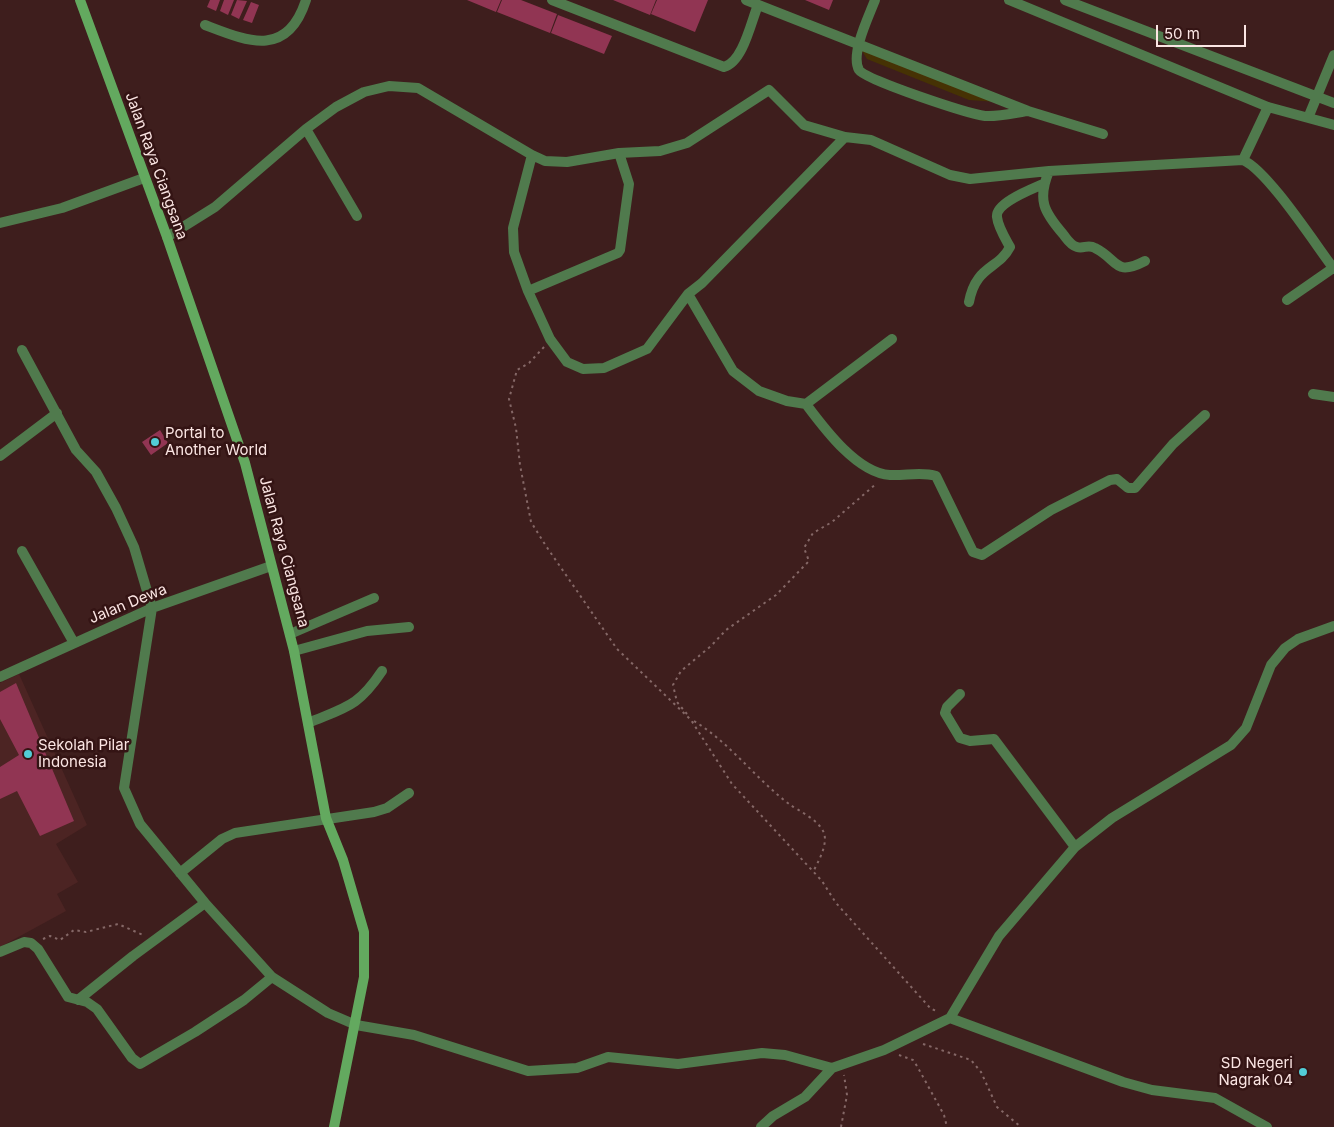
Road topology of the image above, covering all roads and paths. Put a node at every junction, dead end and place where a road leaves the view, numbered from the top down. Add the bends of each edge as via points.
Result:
1 (80, 0) edge
2 (306, 0) edge
3 (552, 0) edge
4 (746, 0) edge
5 (875, 0) edge
6 (1009, 0) edge
7 (1065, 0) edge
8 (758, 4) junction
9 (205, 25) dead end
10 (858, 45) junction
11 (1334, 55) edge
12 (1318, 97) junction
13 (1334, 104) edge
14 (1268, 107) junction
15 (1028, 111) junction
16 (1308, 118) junction
17 (1333, 121) edge
18 (306, 129) junction
19 (1103, 134) dead end
20 (845, 137) junction
21 (620, 153) junction
22 (532, 155) junction
23 (1244, 160) junction
24 (1049, 171) junction
25 (144, 178) junction
26 (1043, 184) junction
27 (357, 216) dead end
28 (0, 223) edge
29 (166, 237) junction
30 (1145, 261) dead end
31 (1334, 268) edge
32 (528, 291) junction
33 (688, 294) junction
34 (1287, 300) dead end
35 (969, 302) dead end
36 (550, 339) junction
37 (892, 339) dead end
38 (22, 350) dead end
39 (1313, 394) dead end
40 (1334, 397) edge
41 (806, 404) junction
42 (56, 413) junction
43 (1205, 414) dead end
44 (0, 456) edge
45 (887, 475) junction
46 (22, 551) dead end
47 (271, 566) junction
48 (374, 598) dead end
49 (152, 608) junction
50 (1334, 626) edge
51 (409, 627) dead end
52 (290, 634) junction
53 (74, 643) junction
54 (294, 651) junction
55 (382, 671) dead end
56 (0, 678) edge
57 (960, 694) dead end
58 (691, 720) junction
59 (308, 723) junction
60 (409, 793) dead end
61 (326, 818) junction
62 (1075, 847) junction
63 (813, 872) junction
64 (180, 873) junction
65 (205, 903) junction
66 (154, 940) junction
67 (31, 943) junction
68 (0, 952) edge
69 (272, 977) junction
70 (78, 1000) junction
71 (950, 1018) junction
72 (356, 1025) junction
73 (923, 1044) dead end
74 (884, 1050) junction
75 (851, 1061) junction
76 (832, 1068) junction
77 (334, 1127) edge
78 (761, 1127) edge
79 (841, 1127) edge
80 (948, 1127) edge
81 (1021, 1127) edge
82 (1267, 1127) edge

1 - 25 main road, Jalan Raya Ciangsana
2 - 9 street via 291,29 265,41 241,38
3 - 8 street via 724,67 739,55
4 - 8 street
5 - 10 street
6 - 14 street
7 - 12 street
8 - 10 street
10 - 15 street
10 - 15 street via 857,65 865,76 986,116
11 - 12 street
12 - 13 street
12 - 16 street
14 - 16 street
14 - 23 street
15 - 19 street
16 - 17 street
18 - 22 street via 336,106 364,92 388,86 418,88
18 - 27 street
18 - 29 street via 215,208
20 - 21 street via 804,125 770,90 687,143 660,151
20 - 24 street via 871,140 950,175 970,179
20 - 33 street
21 - 22 street via 567,162 545,161
21 - 32 street via 629,184 618,253
22 - 32 street via 513,228 514,252
23 - 24 street
23 - 31 street via 1254,164
24 - 26 street
25 - 28 street via 62,208
25 - 29 main road, Jalan Raya Ciangsana
26 - 30 street via 1044,210 1070,244 1078,248 1090,245 1116,267 1125,269
26 - 35 street via 1008,201 998,210 997,216 1009,249 979,275
29 - 47 main road, Jalan Raya Ciangsana via 245,463
31 - 34 street
32 - 36 street
33 - 36 street via 647,349 604,368 583,369 568,362
33 - 41 street via 733,372 759,391
36 - 58 path via 529,363 517,370 509,399 531,522 617,649
37 - 41 street
38 - 42 street
39 - 40 street
41 - 45 street via 850,455
42 - 44 street
42 - 49 street via 76,450 96,472 116,508 134,547
43 - 45 street via 1173,444 1135,488 1128,488 1117,479 1110,480 1051,510 982,555 973,552 936,476
45 - 58 path via 832,522 813,533 804,548 809,561 776,595 726,630 681,671 673,685 678,702
46 - 53 street
47 - 49 street, Jalan Dewa
47 - 52 main road, Jalan Raya Ciangsana
48 - 52 street
49 - 53 street, Jalan Dewa
49 - 64 street via 124,788 140,824
50 - 62 street via 1298,639 1285,648 1270,666 1246,728 1231,745 1112,818
51 - 54 street via 368,631
52 - 54 main road, Jalan Raya Ciangsana
53 - 56 street, Jalan Dewa
54 - 59 main road, Jalan Raya Ciangsana
55 - 59 street via 354,704
57 - 62 street via 945,713 957,735 966,740 994,738
58 - 63 path via 732,784
58 - 63 path via 712,732 775,793 820,826 825,834 825,843
59 - 61 main road, Jalan Raya Ciangsana
60 - 61 street via 387,808 374,812
61 - 64 street via 234,834 222,839
61 - 72 main road, Jalan Raya Ciangsana via 343,860 364,932 364,977
62 - 71 street via 999,936
63 - 71 path via 888,964 931,1009
64 - 65 street
65 - 66 street
65 - 69 street
66 - 67 path via 118,924 86,932 74,930 60,940 50,936
66 - 70 street
67 - 68 street via 17,944
67 - 70 street via 68,997
69 - 70 street via 244,1000 143,1064 132,1058 97,1009
69 - 72 street via 328,1013
71 - 74 street
71 - 82 street via 1123,1082 1152,1090 1215,1098
72 - 76 street via 414,1035 528,1071 577,1068 608,1057 678,1064 762,1053 784,1055
72 - 77 main road, Jalan Raya Ciangsana
73 - 81 path via 971,1060 981,1072 997,1107
74 - 75 street
74 - 80 path via 913,1060
75 - 76 street
75 - 79 path via 844,1075 846,1095
76 - 78 street via 805,1097

